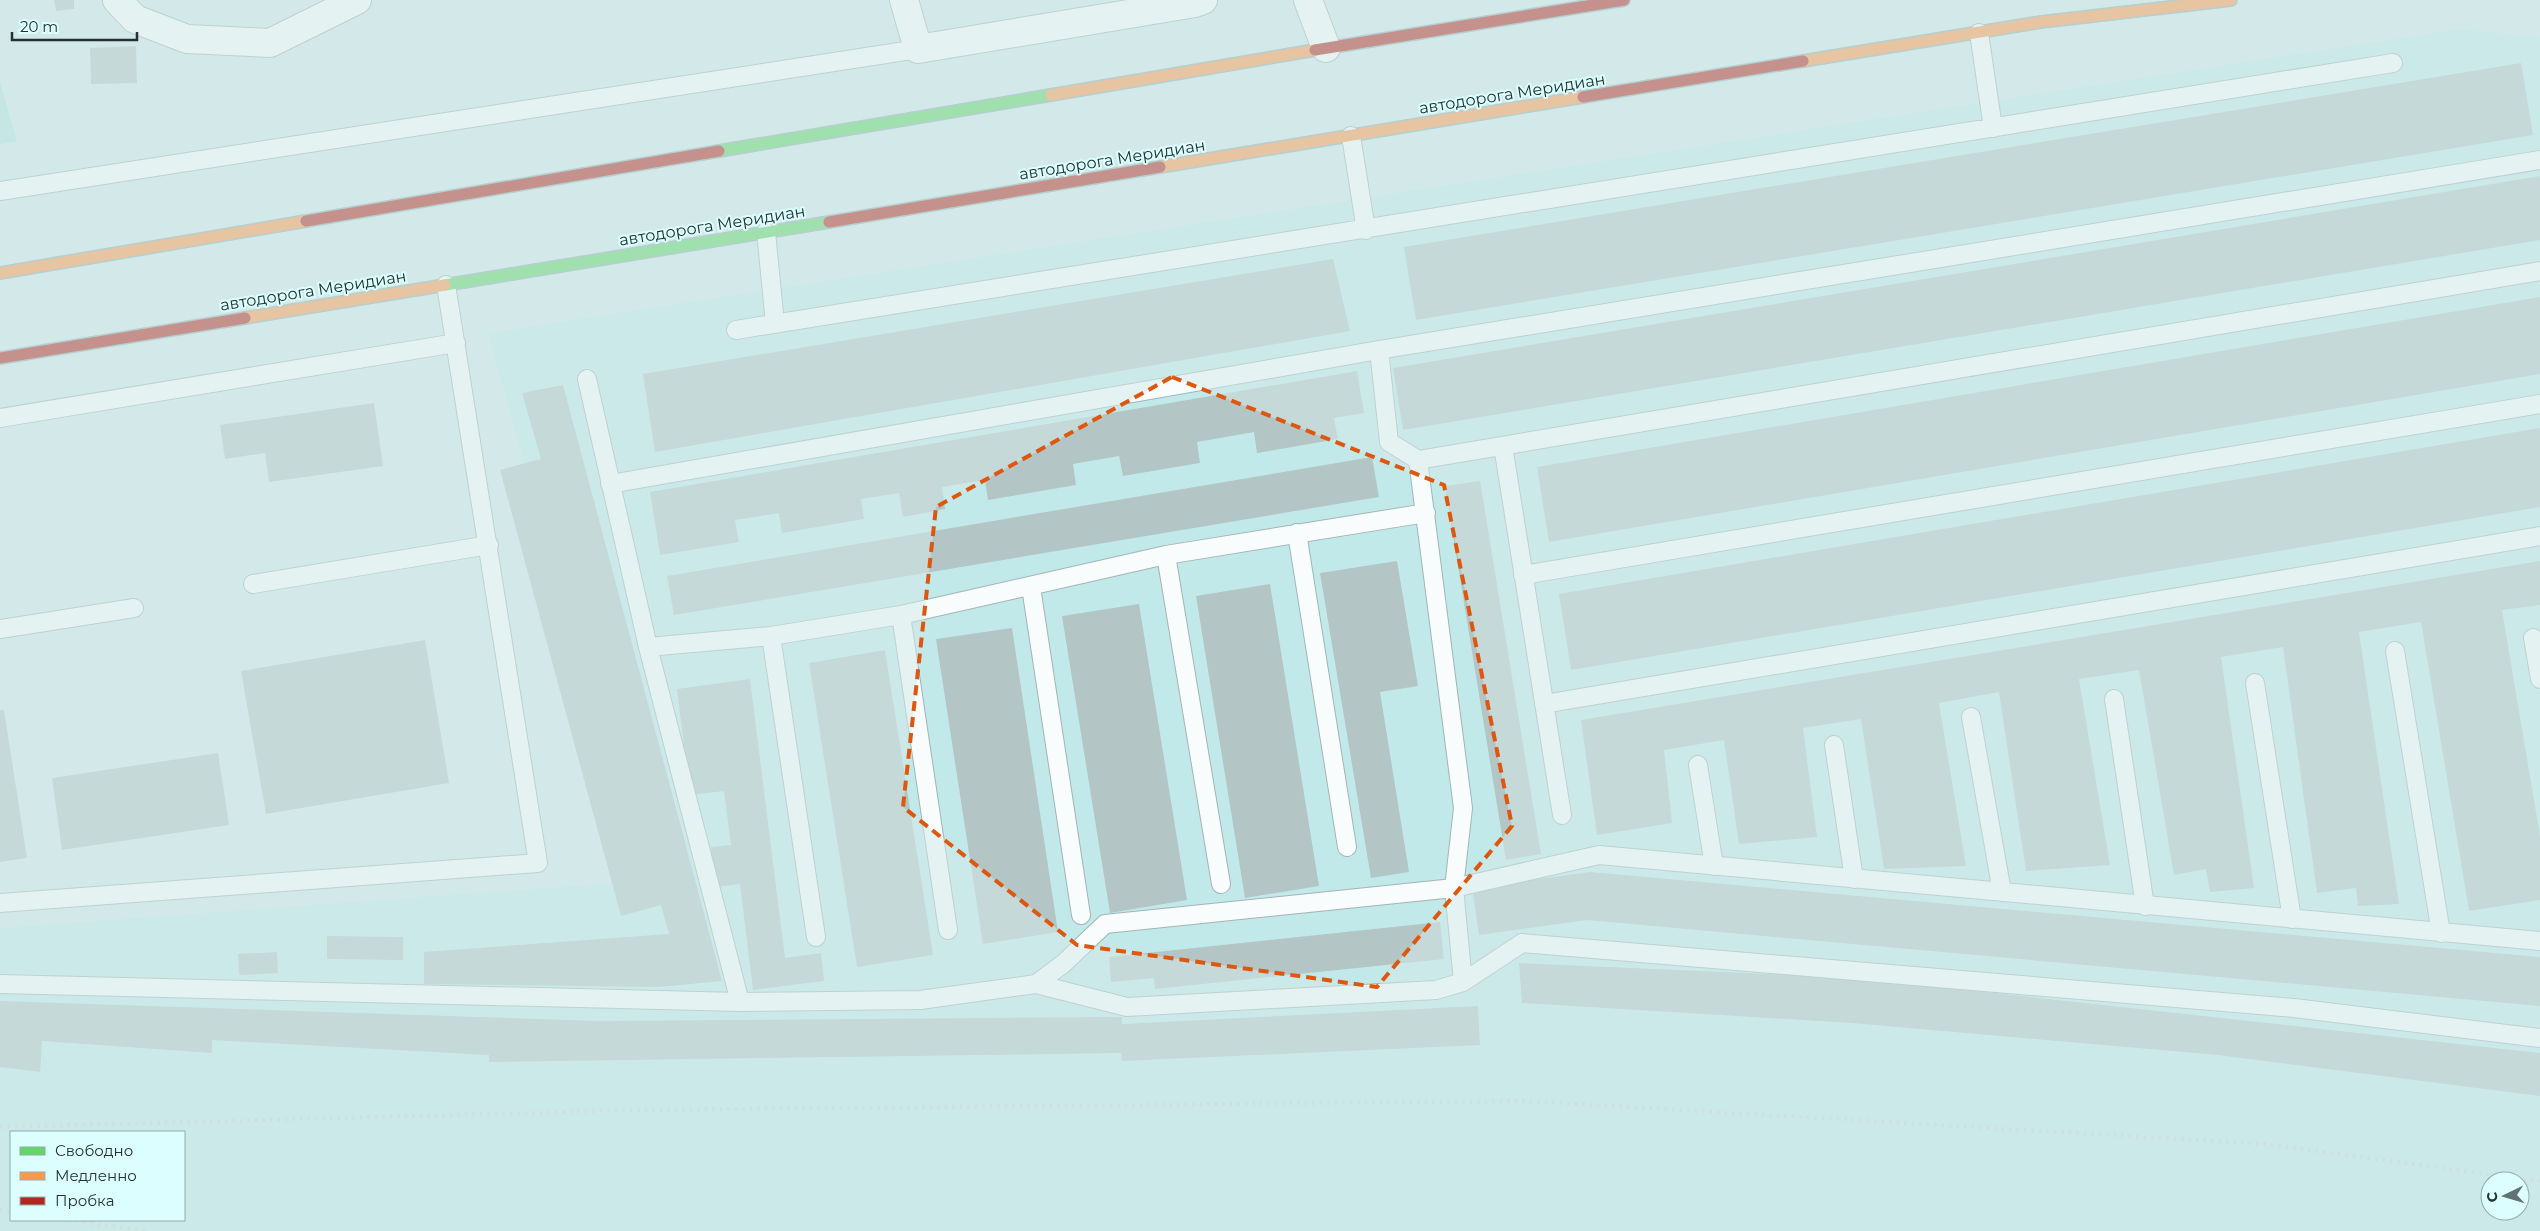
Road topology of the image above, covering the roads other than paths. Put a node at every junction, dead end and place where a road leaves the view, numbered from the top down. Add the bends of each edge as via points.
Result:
1 (117, 0) edge
2 (357, 0) edge
3 (904, 0) edge
4 (1203, 0) edge
5 (1308, 0) edge
6 (1624, 0) edge
7 (2231, 0) edge
8 (1979, 32) junction
9 (1326, 48) junction
10 (918, 49) junction
11 (2393, 63) dead end
12 (1993, 128) junction
13 (1351, 136) junction
14 (2540, 160) edge
15 (0, 190) edge
16 (1366, 230) junction
17 (766, 232) junction
18 (2540, 271) edge
19 (0, 273) edge
20 (446, 285) junction
21 (775, 324) junction
22 (736, 330) dead end
23 (456, 343) junction
24 (1379, 350) junction
25 (0, 358) edge
26 (587, 379) dead end
27 (2540, 404) edge
28 (0, 418) edge
29 (1503, 446) junction
30 (1418, 460) junction
31 (610, 484) junction
32 (1426, 512) junction
33 (1297, 533) junction
34 (2540, 536) edge
35 (489, 545) junction
36 (1166, 555) junction
37 (1523, 575) junction
38 (253, 584) dead end
39 (1031, 587) junction
40 (134, 608) dead end
41 (901, 615) junction
42 (0, 629) edge
43 (770, 636) junction
44 (2533, 638) dead end
45 (648, 648) junction
46 (2395, 651) dead end
47 (2540, 679) edge
48 (2255, 683) dead end
49 (2114, 698) dead end
50 (1544, 704) junction
51 (1971, 718) dead end
52 (1834, 745) dead end
53 (1698, 765) dead end
54 (1562, 815) dead end
55 (1347, 847) dead end
56 (1714, 866) junction
57 (1854, 879) junction
58 (1221, 884) dead end
59 (1454, 888) junction
60 (2002, 892) junction
61 (0, 903) edge
62 (2145, 906) junction
63 (1081, 916) dead end
64 (2292, 919) junction
65 (948, 930) dead end
66 (2441, 933) junction
67 (816, 937) dead end
68 (2540, 942) edge
69 (1463, 982) junction
70 (0, 984) edge
71 (1036, 984) junction
72 (740, 1002) junction
73 (2540, 1038) edge

1 - 2 street via 135,19 187,39 270,44
3 - 10 street
4 - 10 street
5 - 9 street
6 - 9 main road
7 - 8 main road, автодорога Меридиан
8 - 12 lane
8 - 13 main road, автодорога Меридиан
9 - 19 main road
10 - 15 lane
11 - 12 lane
12 - 16 lane
13 - 16 lane
13 - 17 main road, автодорога Меридиан
14 - 24 lane
16 - 21 lane
17 - 20 main road, автодорога Меридиан
17 - 21 lane
18 - 29 lane
20 - 23 lane
20 - 25 main road, автодорога Меридиан
21 - 22 lane
23 - 28 lane
23 - 35 lane via 474,474
24 - 30 lane via 1389,442
24 - 31 lane
26 - 31 lane
27 - 37 lane
29 - 30 lane
29 - 37 lane
30 - 32 lane
31 - 45 lane
32 - 33 lane
32 - 59 lane via 1463,808
33 - 36 lane
33 - 55 lane
34 - 50 lane
35 - 38 lane
35 - 61 lane via 538,863
36 - 39 lane
36 - 58 lane
37 - 50 lane
39 - 41 lane
39 - 63 lane
40 - 42 lane
41 - 43 lane
41 - 65 lane
43 - 45 lane
43 - 67 lane
44 - 47 lane
45 - 72 lane
46 - 66 lane
48 - 64 lane
49 - 62 lane
50 - 54 lane
51 - 60 lane
52 - 57 lane
53 - 56 lane
56 - 57 lane
56 - 59 lane via 1599,855
57 - 60 lane
59 - 69 lane
59 - 71 lane via 1105,924 1063,964
60 - 62 lane
62 - 64 lane
64 - 66 lane
66 - 68 lane
69 - 71 lane via 1436,990 1127,1007
69 - 73 lane via 1522,942 2294,1008
70 - 72 lane
71 - 72 lane via 920,1000

